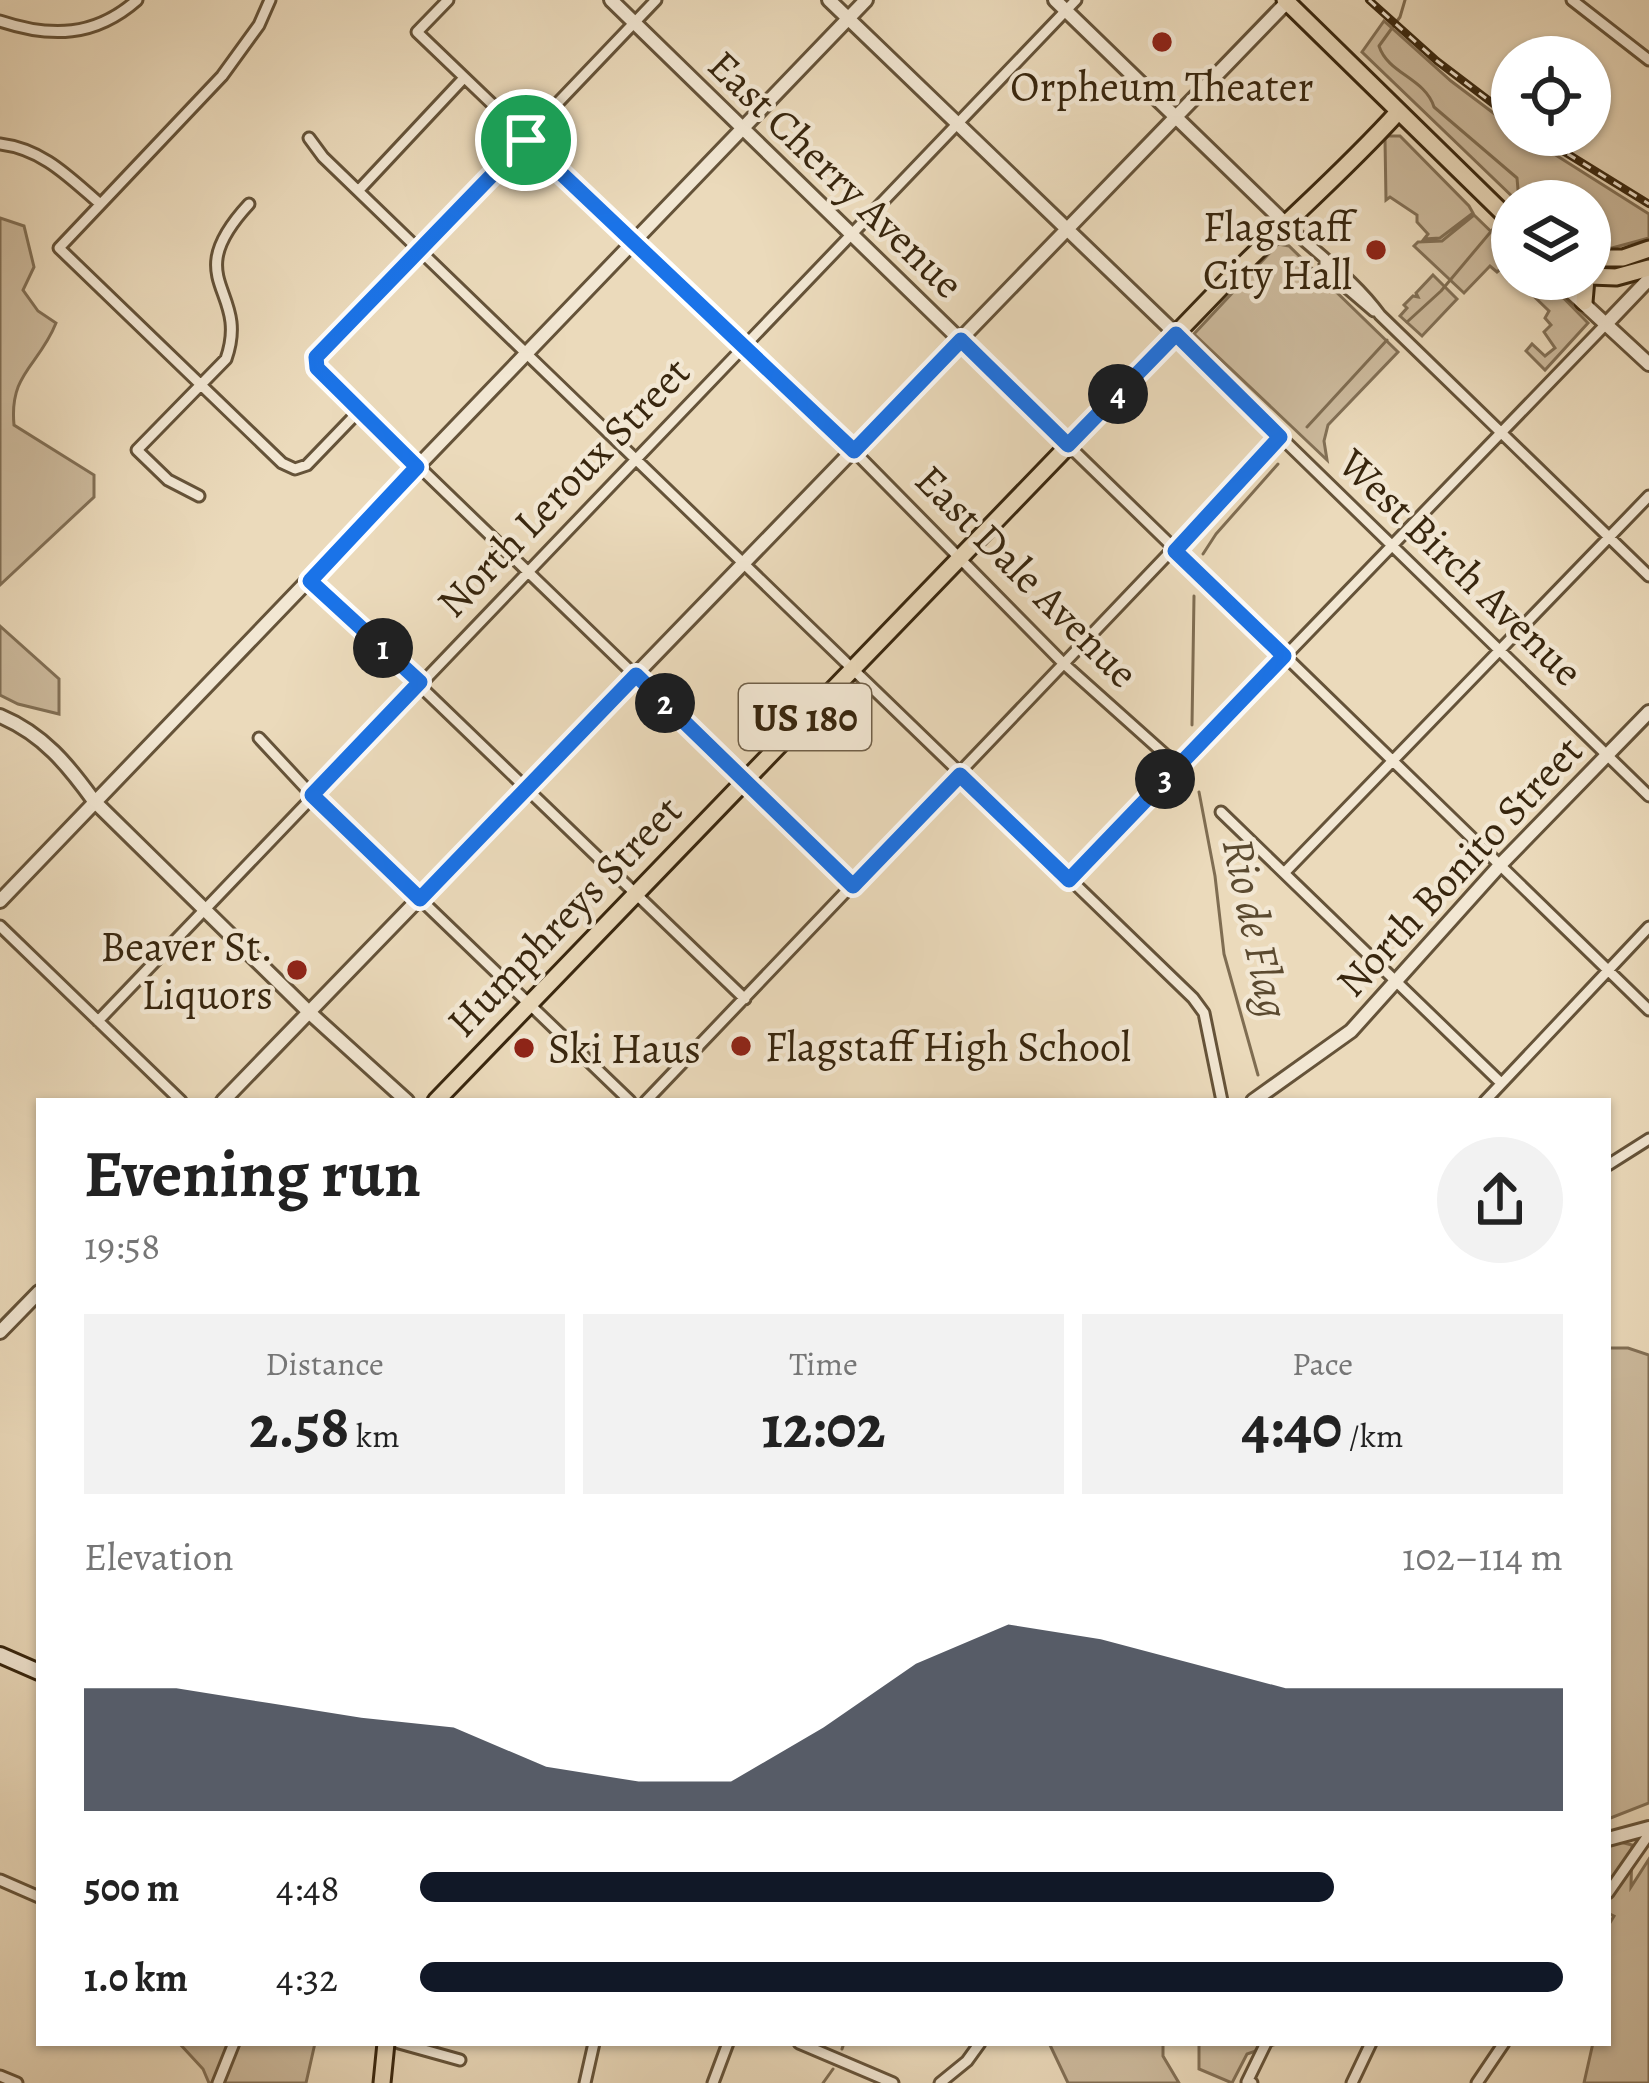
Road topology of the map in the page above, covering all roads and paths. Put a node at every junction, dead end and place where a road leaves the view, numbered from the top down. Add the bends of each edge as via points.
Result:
1 (137, 0) edge
2 (270, 0) edge
3 (448, 0) edge
4 (611, 0) edge
5 (656, 0) edge
6 (829, 0) edge
7 (866, 0) edge
8 (1572, 0) edge
9 (1287, 1) edge
10 (1065, 4) edge
11 (848, 18) junction
12 (0, 21) edge
13 (634, 23) junction
14 (1649, 60) edge
15 (463, 79) junction
16 (1398, 112) junction
17 (1174, 115) junction
18 (957, 123) junction
19 (743, 128) junction
20 (309, 138) dead end
21 (526, 140) junction
22 (0, 145) edge
23 (359, 190) junction
24 (1491, 202) edge
25 (99, 203) junction
26 (249, 205) dead end
27 (1285, 223) junction
28 (1066, 229) junction
29 (850, 234) junction
30 (637, 242) junction
31 (420, 249) junction
32 (1649, 249) edge
33 (1611, 258) edge
34 (1649, 268) edge
35 (1611, 277) edge
36 (1649, 280) edge
37 (1582, 300) edge
38 (1584, 302) joint
39 (1607, 323) junction
40 (1176, 334) junction
41 (961, 340) junction
42 (745, 346) junction
43 (527, 355) junction
44 (1649, 364) edge
45 (203, 386) junction
46 (360, 410) junction
47 (1500, 433) junction
48 (1280, 437) junction
49 (1068, 445) junction
50 (854, 451) junction
51 (636, 458) junction
52 (417, 467) junction
53 (199, 496) dead end
54 (1649, 496) edge
55 (1609, 538) junction
56 (1391, 542) junction
57 (1175, 551) junction
58 (960, 556) junction
59 (744, 563) junction
60 (527, 572) junction
61 (1649, 576) edge
62 (310, 581) junction
63 (1500, 649) junction
64 (1284, 656) junction
65 (1064, 664) junction
66 (853, 667) junction
67 (636, 675) junction
68 (420, 682) junction
69 (1649, 712) edge
70 (0, 716) edge
71 (259, 738) dead end
72 (1606, 756) junction
73 (1394, 762) junction
74 (1178, 766) junction
75 (960, 775) junction
76 (745, 780) junction
77 (528, 788) junction
78 (312, 795) junction
79 (1649, 796) edge
80 (94, 801) junction
81 (1221, 812) dead end
82 (1502, 864) junction
83 (1285, 872) junction
84 (1069, 880) junction
85 (853, 886) junction
86 (635, 893) junction
87 (420, 899) junction
88 (0, 901) edge
89 (204, 908) junction
90 (0, 926) edge
91 (1649, 927) edge
92 (1608, 970) junction
93 (1394, 980) junction
94 (745, 999) junction
95 (530, 1004) junction
96 (1649, 1010) edge
97 (311, 1014) junction
98 (98, 1021) junction
99 (1501, 1084) junction
100 (179, 1098) edge
101 (227, 1098) edge
102 (404, 1098) edge
103 (439, 1098) edge
104 (627, 1098) edge
105 (649, 1098) edge
106 (1221, 1098) edge
107 (1257, 1098) edge
108 (1488, 1098) edge
109 (1649, 1138) edge
110 (1611, 1163) edge
111 (36, 1295) edge
112 (0, 1332) edge
113 (0, 1655) edge
114 (36, 1671) edge
115 (1649, 1831) edge
116 (1611, 1838) edge
117 (4, 1882) edge
118 (1611, 1888) edge
119 (36, 1896) edge
120 (0, 1900) edge
121 (233, 2046) edge
122 (386, 2046) edge
123 (410, 2046) edge
124 (593, 2046) edge
125 (727, 2046) edge
126 (807, 2046) edge
127 (977, 2046) edge
128 (1265, 2046) edge
129 (1370, 2046) edge
130 (1502, 2046) edge
131 (460, 2060) dead end
132 (0, 2076) edge
133 (16, 2083) edge
134 (218, 2083) edge
135 (382, 2083) edge
136 (585, 2083) edge
137 (713, 2083) edge
138 (893, 2083) edge
139 (940, 2083) edge
140 (1252, 2083) edge
141 (1352, 2083) edge
142 (1477, 2083) edge

1 - 12 street via 90,30 44,34
2 - 25 street via 222,76
3 - 15 street, East Dale Avenue via 417,32
4 - 13 street, East Cherry Avenue
5 - 13 street
6 - 11 street
7 - 11 street
8 - 14 street
9 - 16 main road
9 - 17 street
10 - 17 street
10 - 18 street, North Leroux Street
11 - 18 street
11 - 19 street
13 - 19 street, East Cherry Avenue
13 - 21 street
15 - 21 street, East Dale Avenue
15 - 23 street
16 - 24 main road
16 - 27 main road, Humphreys Street / US 180
17 - 27 street
17 - 28 street
18 - 28 street
18 - 29 street, North Leroux Street
19 - 29 street, East Cherry Avenue
19 - 30 street
20 - 23 street
21 - 30 street, East Dale Avenue
21 - 31 street
22 - 25 street via 26,147
23 - 31 street
25 - 45 street via 59,248
26 - 45 street via 216,253 232,340
27 - 40 main road, Humphreys Street / US 180
27 - 47 street
28 - 40 street
28 - 41 street
29 - 41 street, East Cherry Avenue
29 - 42 street, North Leroux Street
30 - 42 street, East Dale Avenue
30 - 43 street
31 - 43 street
31 - 46 street via 319,353 317,368
32 - 33 main road
34 - 35 main road
36 - 39 street
37 - 38 street
38 - 39 street
39 - 44 street
39 - 47 street
40 - 48 street, West Birch Avenue
40 - 49 main road, Humphreys Street / US 180
41 - 49 street, East Cherry Avenue
41 - 50 street
42 - 50 street, East Dale Avenue
42 - 51 street, North Leroux Street
43 - 51 street
43 - 52 street
45 - 46 street via 295,469
45 - 53 street via 137,449
46 - 52 street
47 - 55 street
47 - 56 street
48 - 56 street, West Birch Avenue
48 - 57 street
49 - 57 street
49 - 58 main road, Humphreys Street / US 180
50 - 58 street, East Dale Avenue
50 - 59 street
51 - 59 street
51 - 60 street, North Leroux Street
52 - 60 street
52 - 62 street
54 - 55 street
55 - 61 street
55 - 63 street
56 - 63 street, West Birch Avenue
56 - 64 street
57 - 64 street
57 - 65 street
58 - 65 street, East Dale Avenue
58 - 66 main road, Humphreys Street / US 180
59 - 66 street
59 - 67 street
60 - 67 street
60 - 68 street, North Leroux Street
62 - 68 street
62 - 80 street
63 - 72 street, West Birch Avenue
63 - 73 street
64 - 73 street
64 - 74 street
65 - 74 street, East Dale Avenue
65 - 75 street
66 - 75 street
66 - 76 main road, Humphreys Street / US 180
67 - 76 street
67 - 77 street
68 - 77 street
68 - 78 street, North Leroux Street
69 - 72 street, North Bonito Street
70 - 80 street via 46,743
71 - 78 street
72 - 79 street, West Birch Avenue
72 - 82 street, North Bonito Street
73 - 82 street
73 - 83 street
74 - 84 street
75 - 84 street
75 - 85 street
76 - 85 street
76 - 86 main road, Humphreys Street / US 180
77 - 86 street
77 - 87 street
78 - 87 street
78 - 89 street, North Leroux Street
80 - 88 street
80 - 89 street
81 - 83 street
82 - 92 street
82 - 93 street, North Bonito Street
83 - 93 street
84 - 106 street via 1204,1013
85 - 94 street
86 - 94 street
86 - 95 main road, Humphreys Street / US 180
87 - 95 street
87 - 97 street
89 - 97 street
89 - 98 street, North Leroux Street
90 - 98 street
91 - 92 street
92 - 96 street
92 - 99 street
93 - 99 street
93 - 107 street, North Bonito Street via 1351,1031
94 - 105 street
95 - 103 main road, Humphreys Street / US 180
95 - 104 street
97 - 101 street
97 - 102 street
98 - 100 street
99 - 108 street
109 - 110 street
111 - 112 street
113 - 114 main road
115 - 116 street
115 - 118 street
117 - 119 street
117 - 120 street
121 - 134 street
122 - 135 main road
123 - 131 street
124 - 136 street
125 - 137 street
126 - 138 street
127 - 139 street
128 - 140 street
129 - 141 street
130 - 142 street
132 - 133 street

